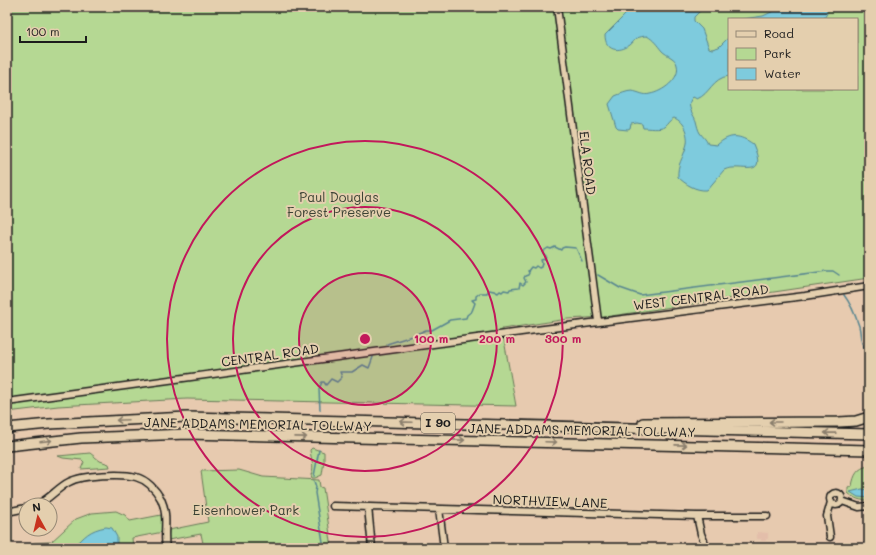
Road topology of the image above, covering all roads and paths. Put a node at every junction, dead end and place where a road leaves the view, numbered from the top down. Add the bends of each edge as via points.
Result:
1 (557, 7) edge
2 (869, 286) edge
3 (598, 321) junction
4 (536, 330) joint
5 (7, 402) edge
6 (869, 417) edge
7 (544, 426) junction
8 (7, 428) edge
9 (869, 434) edge
10 (7, 446) edge
11 (869, 450) edge
12 (50, 497) edge
13 (842, 501) junction
14 (831, 502) junction
15 (333, 506) dead end
16 (869, 506) edge
17 (368, 507) junction
18 (439, 509) junction
19 (18, 510) edge
20 (7, 512) edge
21 (697, 516) junction
22 (767, 516) dead end
23 (830, 537) dead end
24 (166, 548) edge
25 (372, 548) edge
26 (444, 548) edge
27 (707, 548) edge

1 - 3 street, ELA ROAD
2 - 3 street, WEST CENTRAL ROAD
3 - 4 street, WEST CENTRAL ROAD
4 - 5 street, CENTRAL ROAD
6 -> 7 highway via 839,422 671,422
7 -> 8 highway, JANE ADDAMS MEMORIAL TOLLWAY / I 90 via 187,417
9 -> 7 highway, JANE ADDAMS MEMORIAL TOLLWAY / I 90
10 -> 11 highway, JANE ADDAMS MEMORIAL TOLLWAY / I 90 via 81,438 187,434
12 - 24 street via 70,481 81,478 113,475 135,477 149,484 161,500 166,520
13 - 14 street via 837,505
13 - 14 street via 841,496 836,493 831,496
13 - 16 street via 859,507
14 - 23 street via 827,516
15 - 17 street, NORTHVIEW LANE
17 - 18 street, NORTHVIEW LANE
17 - 25 street
18 - 21 street, NORTHVIEW LANE
18 - 26 street
19 - 20 street
21 - 22 street, NORTHVIEW LANE
21 - 27 street

